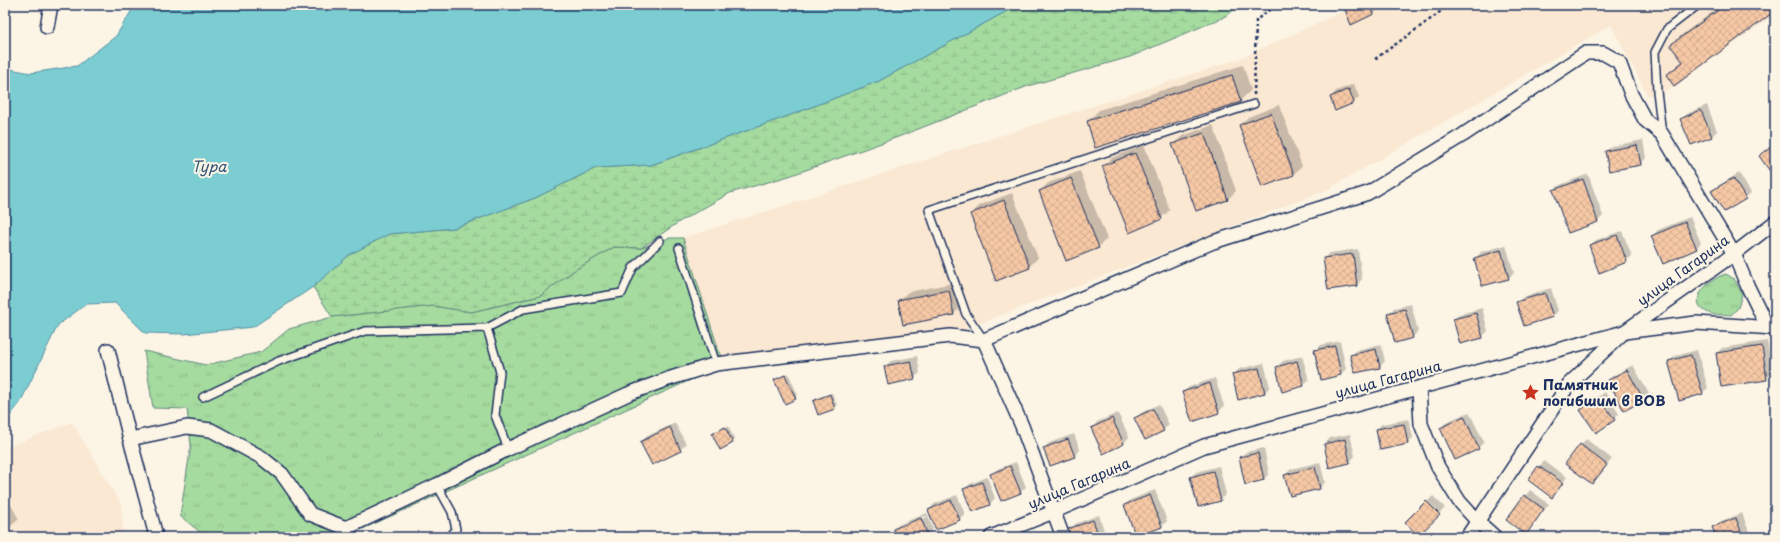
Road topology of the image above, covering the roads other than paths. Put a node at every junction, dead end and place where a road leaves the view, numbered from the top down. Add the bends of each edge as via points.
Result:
1 (52, 5) edge
2 (1698, 5) edge
3 (47, 27) dead end
4 (1254, 104) road end
5 (1662, 134) junction
6 (1775, 222) edge
7 (660, 241) dead end
8 (679, 248) dead end
9 (1734, 254) junction
10 (487, 328) junction
11 (1772, 328) edge
12 (1624, 332) junction
13 (984, 340) junction
14 (108, 350) dead end
15 (716, 364) junction
16 (1418, 388) junction
17 (203, 397) dead end
18 (130, 440) junction
19 (508, 449) junction
20 (437, 485) junction
21 (1054, 512) junction
22 (1477, 521) junction
23 (154, 537) edge
24 (450, 537) edge
25 (991, 537) edge
26 (1063, 537) edge
27 (1467, 537) edge
28 (1495, 537) edge

1 - 3 street
2 - 5 lane via 1667,29 1655,52
4 - 13 lane via 929,210 966,314
5 - 9 street
5 - 13 street via 1645,120 1631,94 1619,62 1603,53 1586,53 1463,135 1368,193 1214,242
6 - 9 street, улица Гагарина
7 - 10 lane via 633,268 622,293 523,309
8 - 15 lane
9 - 11 street via 1748,287
9 - 12 street, улица Гагарина
10 - 17 lane via 366,331 279,361
10 - 19 lane via 500,372 494,415
11 - 12 street via 1696,323
12 - 16 street, улица Гагарина
12 - 22 street via 1569,384
13 - 15 street via 950,336
13 - 21 street via 1022,426
14 - 18 street
15 - 19 street via 628,394
16 - 21 street, улица Гагарина via 1204,446
16 - 22 street via 1421,424 1438,467 1459,501
18 - 20 street via 187,427 211,430 261,457 282,474 310,514 346,528
18 - 23 street via 147,497
19 - 20 street
20 - 24 lane via 452,512 456,529
21 - 25 street, улица Гагарина
21 - 26 street
22 - 27 street
22 - 28 street

